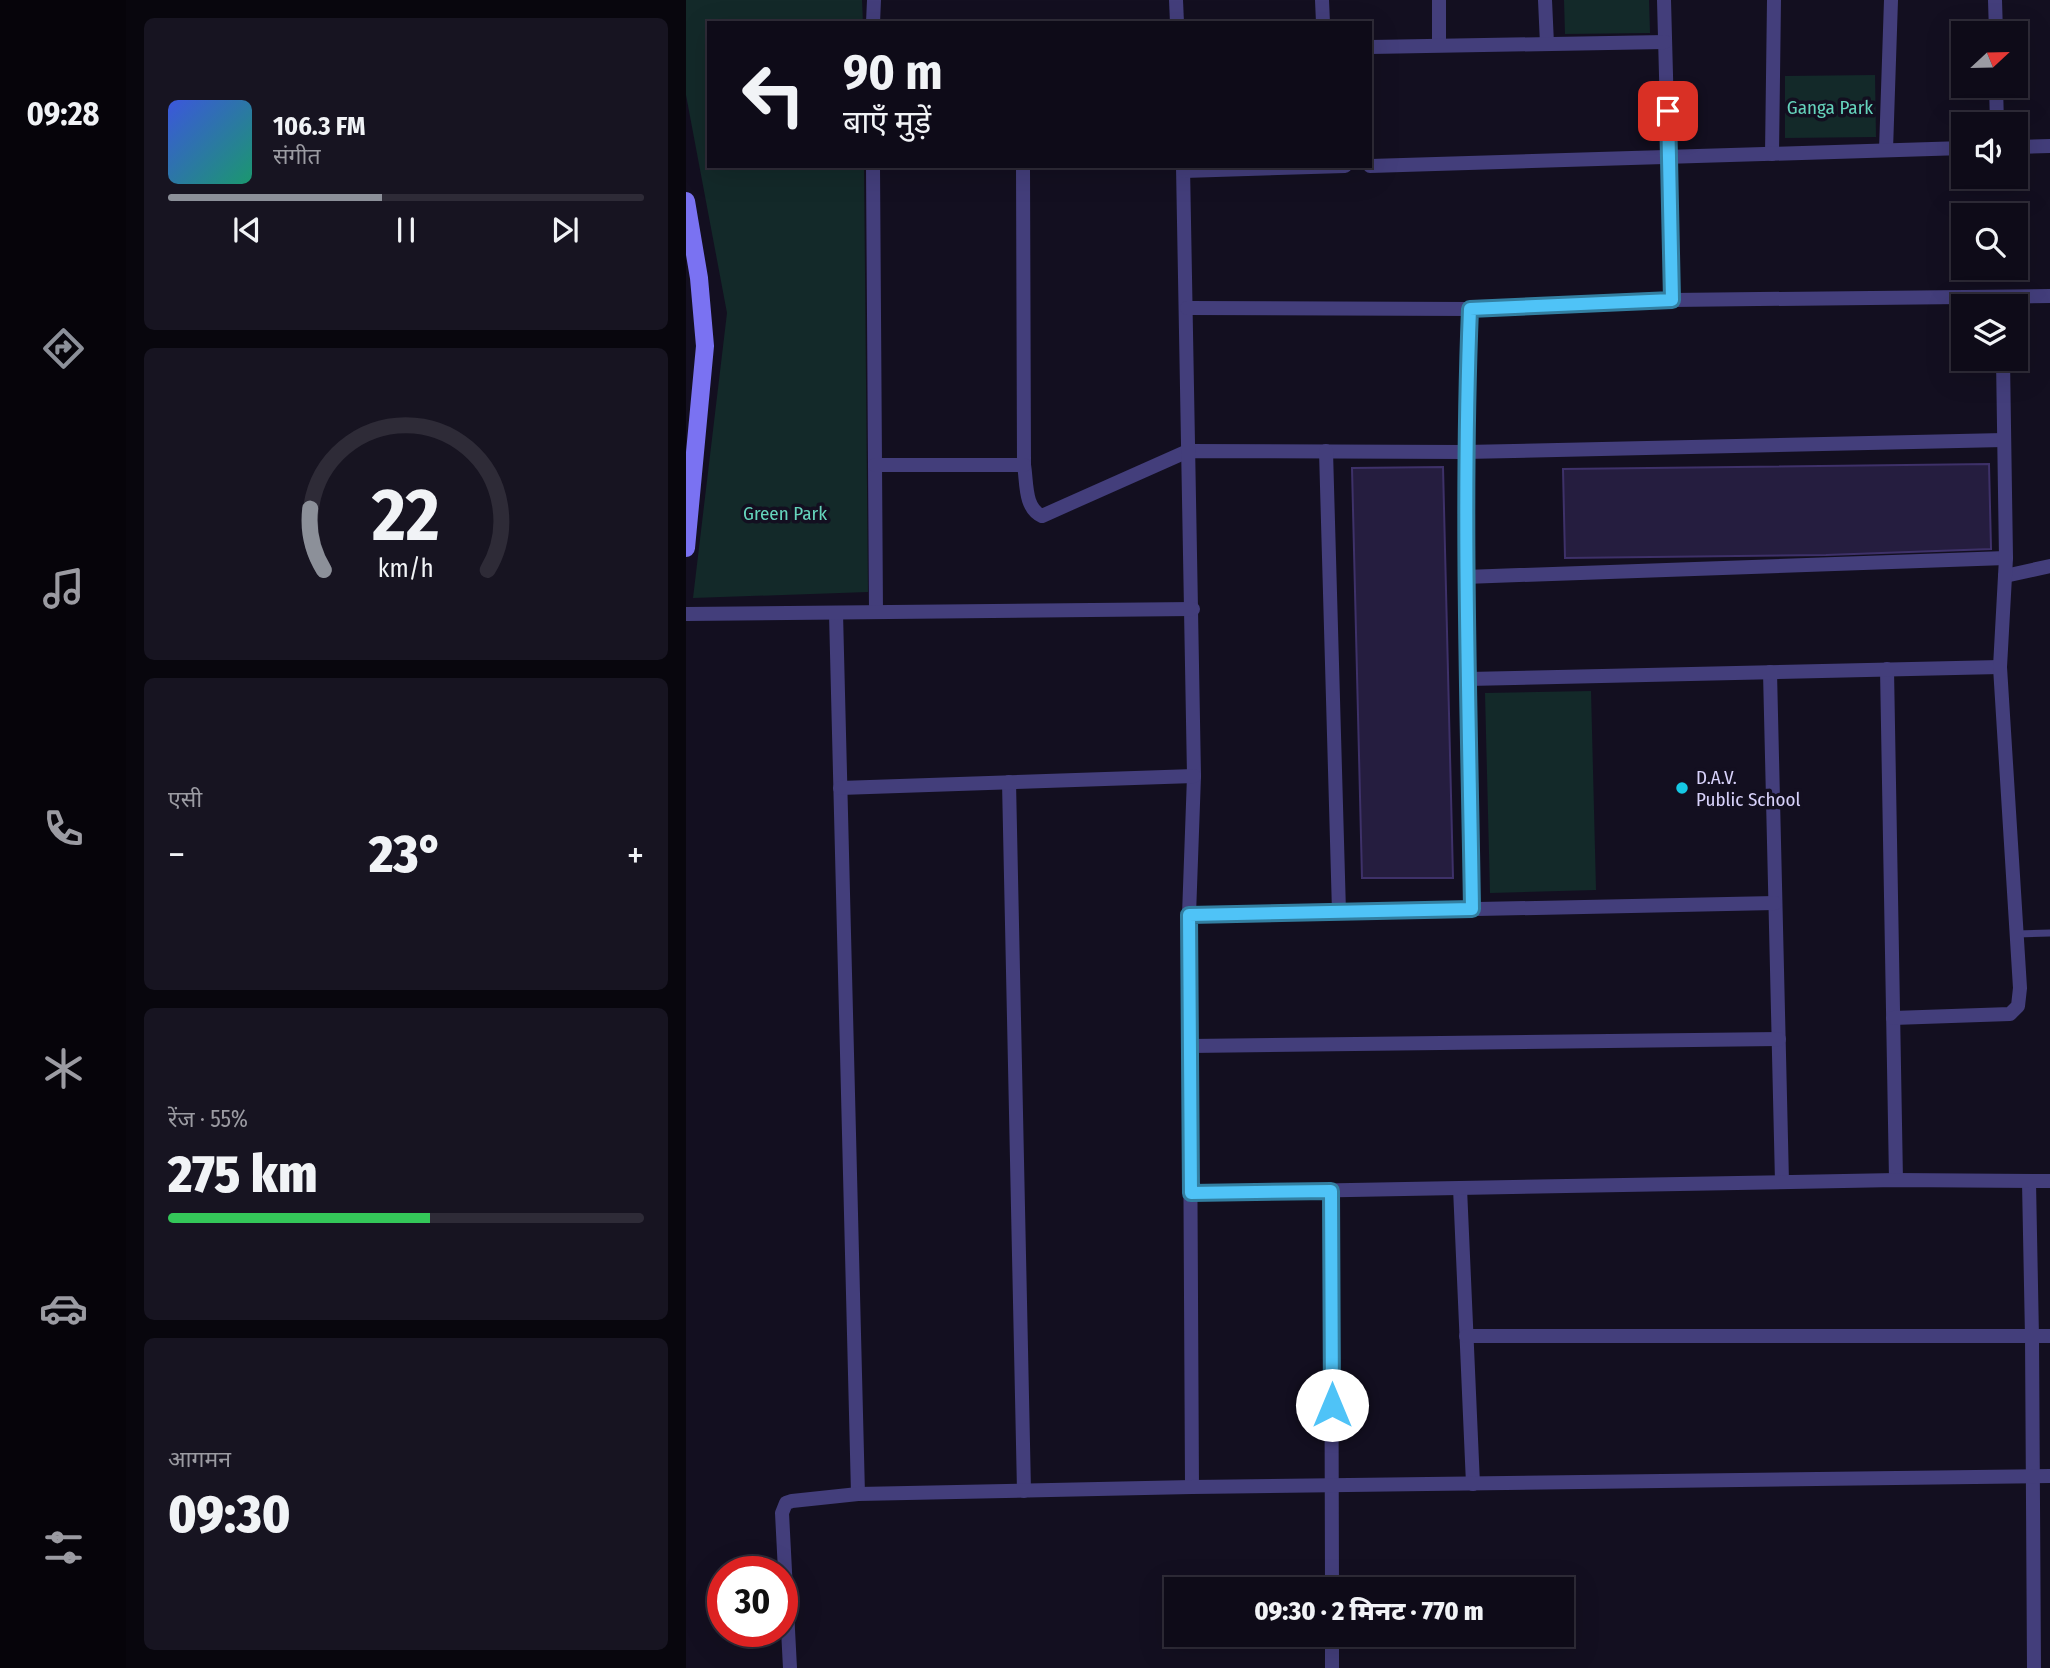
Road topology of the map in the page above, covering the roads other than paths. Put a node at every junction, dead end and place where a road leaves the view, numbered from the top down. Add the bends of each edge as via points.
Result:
1 (874, 0) edge
2 (1177, 0) edge
3 (1322, 0) edge
4 (1439, 0) edge
5 (1545, 0) edge
6 (1664, 0) edge
7 (1774, 0) edge
8 (1891, 0) edge
9 (1995, 0) edge
10 (873, 21) edge
11 (1177, 21) edge
12 (1323, 21) edge
13 (1996, 21) edge
14 (1665, 42) junction
15 (1439, 44) junction
16 (1547, 44) junction
17 (1372, 47) edge
18 (2050, 146) edge
19 (2028, 147) edge
20 (1951, 148) edge
21 (1886, 150) junction
22 (1772, 154) junction
23 (1670, 158) junction
24 (1372, 166) edge
25 (873, 168) edge
26 (1023, 168) edge
27 (1252, 168) edge
28 (1183, 169) edge
29 (686, 201) edge
30 (2050, 296) edge
31 (2028, 298) edge
32 (1672, 300) junction
33 (1951, 301) edge
34 (1187, 308) junction
35 (1470, 309) junction
36 (2003, 371) edge
37 (2004, 440) junction
38 (1188, 451) junction
39 (1326, 451) junction
40 (1465, 452) junction
41 (875, 465) junction
42 (1024, 465) junction
43 (686, 548) edge
44 (2006, 558) junction
45 (2050, 566) edge
46 (2005, 576) junction
47 (1465, 577) junction
48 (1193, 609) junction
49 (876, 612) junction
50 (836, 613) junction
51 (686, 614) edge
52 (2000, 667) junction
53 (1887, 669) junction
54 (1769, 672) junction
55 (1468, 678) junction
56 (1194, 776) junction
57 (1009, 782) junction
58 (840, 788) junction
59 (1775, 903) junction
60 (1472, 909) junction
61 (1339, 912) junction
62 (1189, 915) junction
63 (2050, 933) edge
64 (2016, 934) junction
65 (1893, 1018) junction
66 (1779, 1038) junction
67 (1190, 1046) junction
68 (1896, 1180) junction
69 (2050, 1181) edge
70 (1782, 1182) junction
71 (2029, 1182) junction
72 (1460, 1188) junction
73 (1331, 1191) junction
74 (1191, 1193) junction
75 (1466, 1335) junction
76 (2050, 1336) edge
77 (2032, 1337) junction
78 (2050, 1476) edge
79 (2032, 1477) junction
80 (1473, 1484) junction
81 (1332, 1486) junction
82 (1192, 1487) junction
83 (1024, 1491) junction
84 (858, 1494) junction
85 (1332, 1577) edge
86 (1332, 1647) edge
87 (790, 1668) edge
88 (1332, 1668) edge
89 (2034, 1668) edge

1 - 10 street
2 - 11 street
3 - 12 street
4 - 15 street
5 - 16 street
6 - 14 street
7 - 22 street
8 - 21 street
9 - 13 street
14 - 16 street
14 - 23 street
15 - 16 street
15 - 17 street
18 - 19 street
20 - 21 street
21 - 22 street
22 - 23 street
23 - 24 street
23 - 32 street
25 - 41 street
26 - 42 street
27 - 28 street
28 - 34 street
29 - 43 street via 705,346
30 - 31 street
32 - 33 street
32 - 35 street
34 - 35 street
34 - 38 street
35 - 40 street
36 - 37 street
37 - 40 street
37 - 44 street
38 - 39 street
38 - 42 street via 1042,516 1030,506
38 - 48 street
39 - 40 street
39 - 61 street
40 - 47 street
41 - 42 street
41 - 49 street
44 - 46 street
44 - 47 street
45 - 46 street
46 - 52 street
47 - 55 street
48 - 49 street
48 - 56 street
49 - 50 street
50 - 51 street
50 - 58 street
52 - 53 street
52 - 64 street
53 - 54 street
53 - 65 street
54 - 55 street
54 - 59 street
55 - 60 street
56 - 57 street
56 - 62 street
57 - 58 street
57 - 83 street
58 - 84 street
59 - 60 street
59 - 66 street
60 - 61 street
61 - 62 street
62 - 67 street
63 - 64 lane
64 - 65 street via 2020,988 2013,1012
65 - 68 street
66 - 67 street
66 - 70 street
67 - 74 street
68 - 70 street
68 - 71 street
69 - 71 street
70 - 72 street
71 - 77 street
72 - 73 street
72 - 75 street
73 - 74 street
73 - 81 street
74 - 82 street
75 - 77 street
75 - 80 street
76 - 77 street
77 - 79 street
78 - 79 street
79 - 80 street
79 - 89 street
80 - 81 street
81 - 82 street
81 - 85 street
82 - 83 street
83 - 84 street
84 - 87 street via 789,1502 783,1507
86 - 88 street

